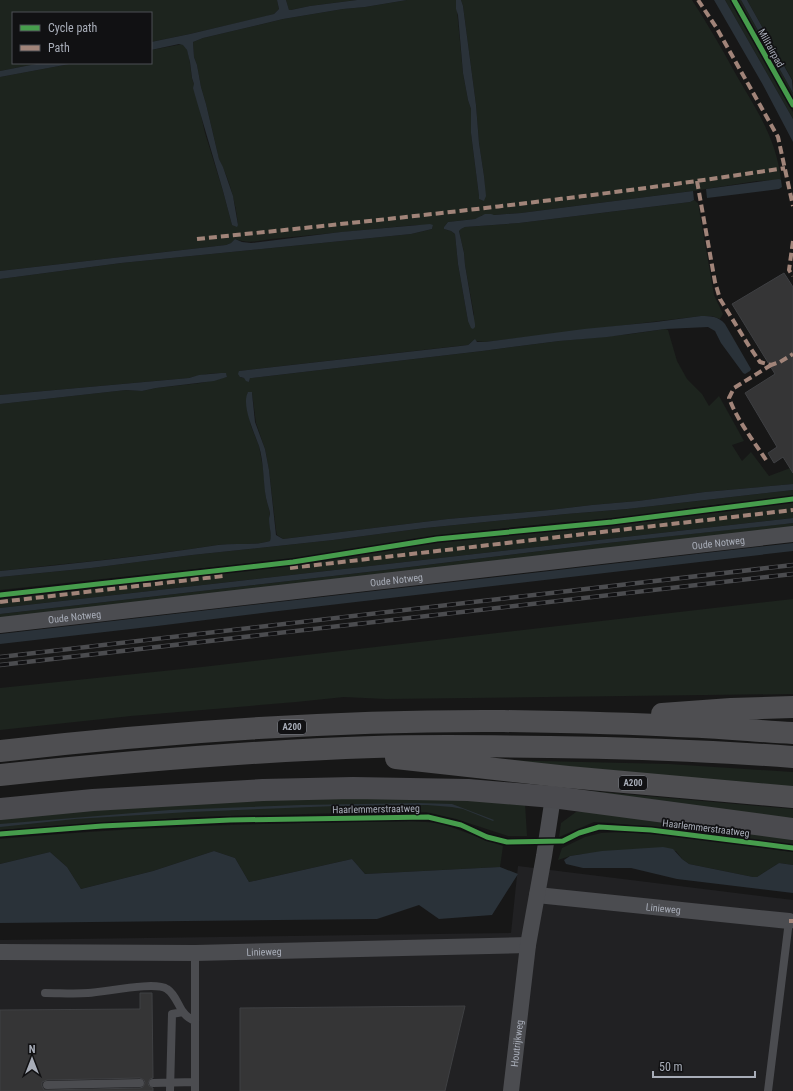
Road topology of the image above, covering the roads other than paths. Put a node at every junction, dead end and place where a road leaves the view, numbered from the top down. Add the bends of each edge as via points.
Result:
1 (793, 534) edge
2 (0, 625) edge
3 (793, 708) edge
4 (585, 723) junction
5 (793, 734) edge
6 (319, 750) junction
7 (0, 751) edge
8 (793, 757) edge
9 (0, 775) edge
10 (552, 797) junction
11 (793, 798) edge
12 (0, 808) edge
13 (793, 828) edge
14 (537, 895) junction
15 (789, 921) joint
16 (528, 945) junction
17 (0, 952) edge
18 (195, 953) junction
19 (45, 994) dead end
20 (183, 1012) junction
21 (195, 1021) junction
22 (195, 1082) junction
23 (140, 1083) dead end
24 (153, 1083) dead end
25 (48, 1084) dead end
26 (170, 1087) edge
27 (195, 1091) edge
28 (511, 1091) edge
29 (768, 1091) edge

1 - 2 street, Oude Notweg
3 - 4 highway, A200 via 680,712
4 - 5 highway, A200
4 - 7 highway, A200 via 366,723 168,734
6 - 8 highway, A200 via 477,745 630,748
6 - 9 highway, A200 via 145,760
6 - 11 highway, A200
10 - 12 main road, Haarlemmerstraatweg via 468,790 353,788 94,800
10 - 13 main road, Haarlemmerstraatweg
10 - 14 street
14 - 15 street, Linieweg
14 - 16 street
15 - 29 lane
16 - 18 street, Linieweg
16 - 28 street, Houtrijkweg
17 - 18 street, Linieweg
18 - 21 lane
19 - 20 lane via 163,987 173,994
20 - 21 lane
20 - 26 lane via 172,1014
21 - 22 lane
22 - 26 lane
22 - 27 lane
23 - 25 lane
24 - 26 lane

